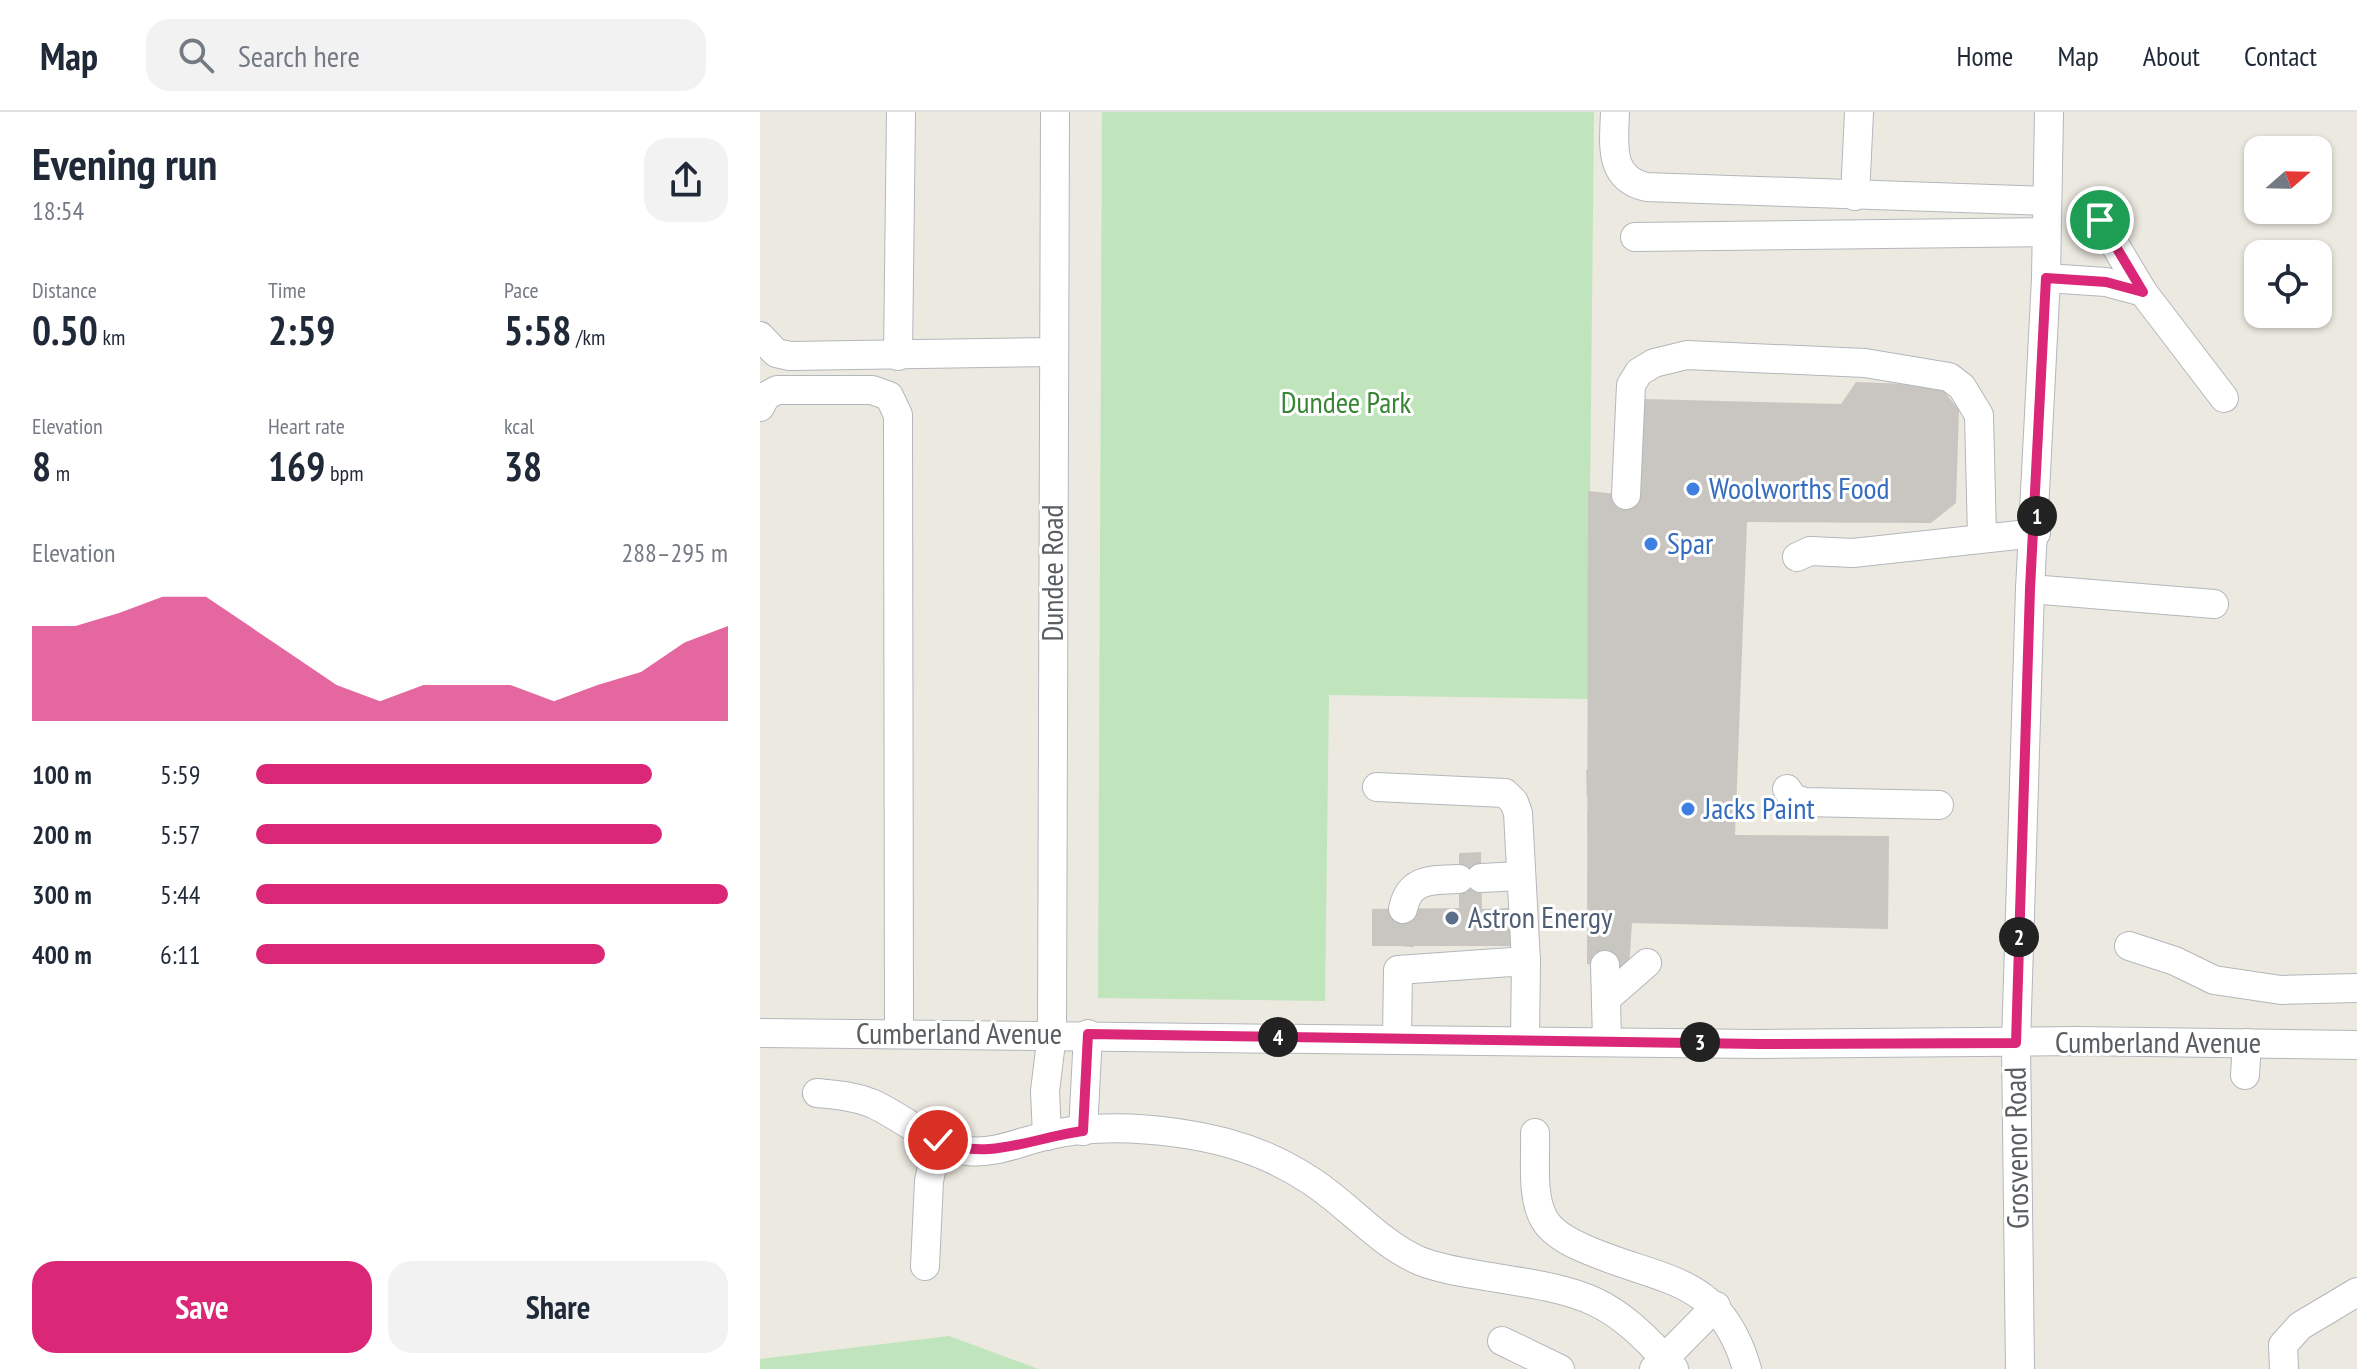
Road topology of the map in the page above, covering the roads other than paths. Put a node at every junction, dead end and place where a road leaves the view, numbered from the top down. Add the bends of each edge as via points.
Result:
1 (901, 112) edge
2 (1055, 112) edge
3 (1615, 112) edge
4 (1859, 112) edge
5 (2049, 112) edge
6 (1855, 196) junction
7 (2046, 201) junction
8 (2100, 220) dead end
9 (2045, 232) junction
10 (1635, 237) dead end
11 (2046, 278) junction
12 (2143, 292) junction
13 (760, 336) edge
14 (1054, 352) junction
15 (898, 356) junction
16 (2224, 398) dead end
17 (760, 407) edge
18 (1626, 495) tunnel mouth
19 (2036, 533) junction
20 (1982, 536) junction
21 (1797, 557) dead end
22 (2030, 589) junction
23 (2214, 604) dead end
24 (1377, 787) dead end
25 (1787, 789) dead end
26 (1939, 805) dead end
27 (1521, 876) junction
28 (1403, 909) tunnel mouth
29 (2129, 946) dead end
30 (1526, 961) junction
31 (1647, 963) dead end
32 (1605, 965) tunnel mouth
33 (2357, 988) edge
34 (1607, 998) junction
35 (760, 1033) edge
36 (899, 1034) junction
37 (1052, 1034) junction
38 (1088, 1034) junction
39 (1397, 1039) junction
40 (1525, 1040) junction
41 (1607, 1040) junction
42 (2016, 1043) junction
43 (2247, 1043) junction
44 (2357, 1045) edge
45 (2245, 1075) dead end
46 (817, 1093) dead end
47 (1083, 1131) junction
48 (1535, 1133) dead end
49 (1047, 1136) junction
50 (938, 1140) junction
51 (925, 1266) dead end
52 (2357, 1292) edge
53 (1716, 1306) junction
54 (1502, 1341) dead end
55 (1664, 1365) edge
56 (1560, 1369) edge
57 (1747, 1369) edge
58 (2020, 1369) edge
59 (2284, 1369) edge

1 - 15 street
2 - 14 street, Dundee Road
3 - 6 street via 1615,162 1631,184
4 - 6 street
5 - 7 street, Grosvenor Road
6 - 7 street
7 - 9 street, Grosvenor Road
8 - 12 street
9 - 10 street
9 - 11 street, Grosvenor Road
11 - 12 street via 2106,282
11 - 19 street, Grosvenor Road
12 - 16 street
13 - 15 street via 776,353 790,356
14 - 15 street
14 - 37 street, Dundee Road
17 - 36 street via 777,390 872,390 889,396 898,415
18 - 20 street via 1631,385 1654,363 1687,355 1865,363 1949,377 1972,400 1982,439
19 - 20 street
19 - 22 street, Grosvenor Road
20 - 21 street via 1853,553 1810,551
22 - 23 street
22 - 42 street, Grosvenor Road
24 - 27 street via 1510,796 1518,813
25 - 26 street via 1805,802
27 - 28 street via 1419,883 1406,894
27 - 30 street
29 - 33 street via 2214,980 2281,990
30 - 39 street via 1399,958
30 - 40 street
31 - 34 street
32 - 34 street
34 - 41 street
35 - 36 street, Cumberland Avenue
36 - 37 street, Cumberland Avenue
37 - 38 street, Cumberland Avenue
37 - 49 street, Dundee Road via 1045,1091
38 - 39 street, Cumberland Avenue
38 - 47 street
39 - 40 street, Cumberland Avenue
40 - 41 street, Cumberland Avenue
41 - 42 street, Cumberland Avenue
42 - 43 street, Cumberland Avenue
42 - 58 street, Grosvenor Road
43 - 44 street, Cumberland Avenue
43 - 45 street
46 - 50 street via 870,1103
47 - 49 street
47 - 55 street via 1180,1133 1264,1155 1309,1179 1390,1244 1421,1261 1590,1297 1643,1335
48 - 53 street via 1539,1203 1554,1231 1588,1250 1692,1287
49 - 50 street via 980,1150
50 - 51 street via 929,1181
52 - 59 street via 2300,1326 2283,1345
53 - 55 street
53 - 57 street via 1741,1347
54 - 56 street

